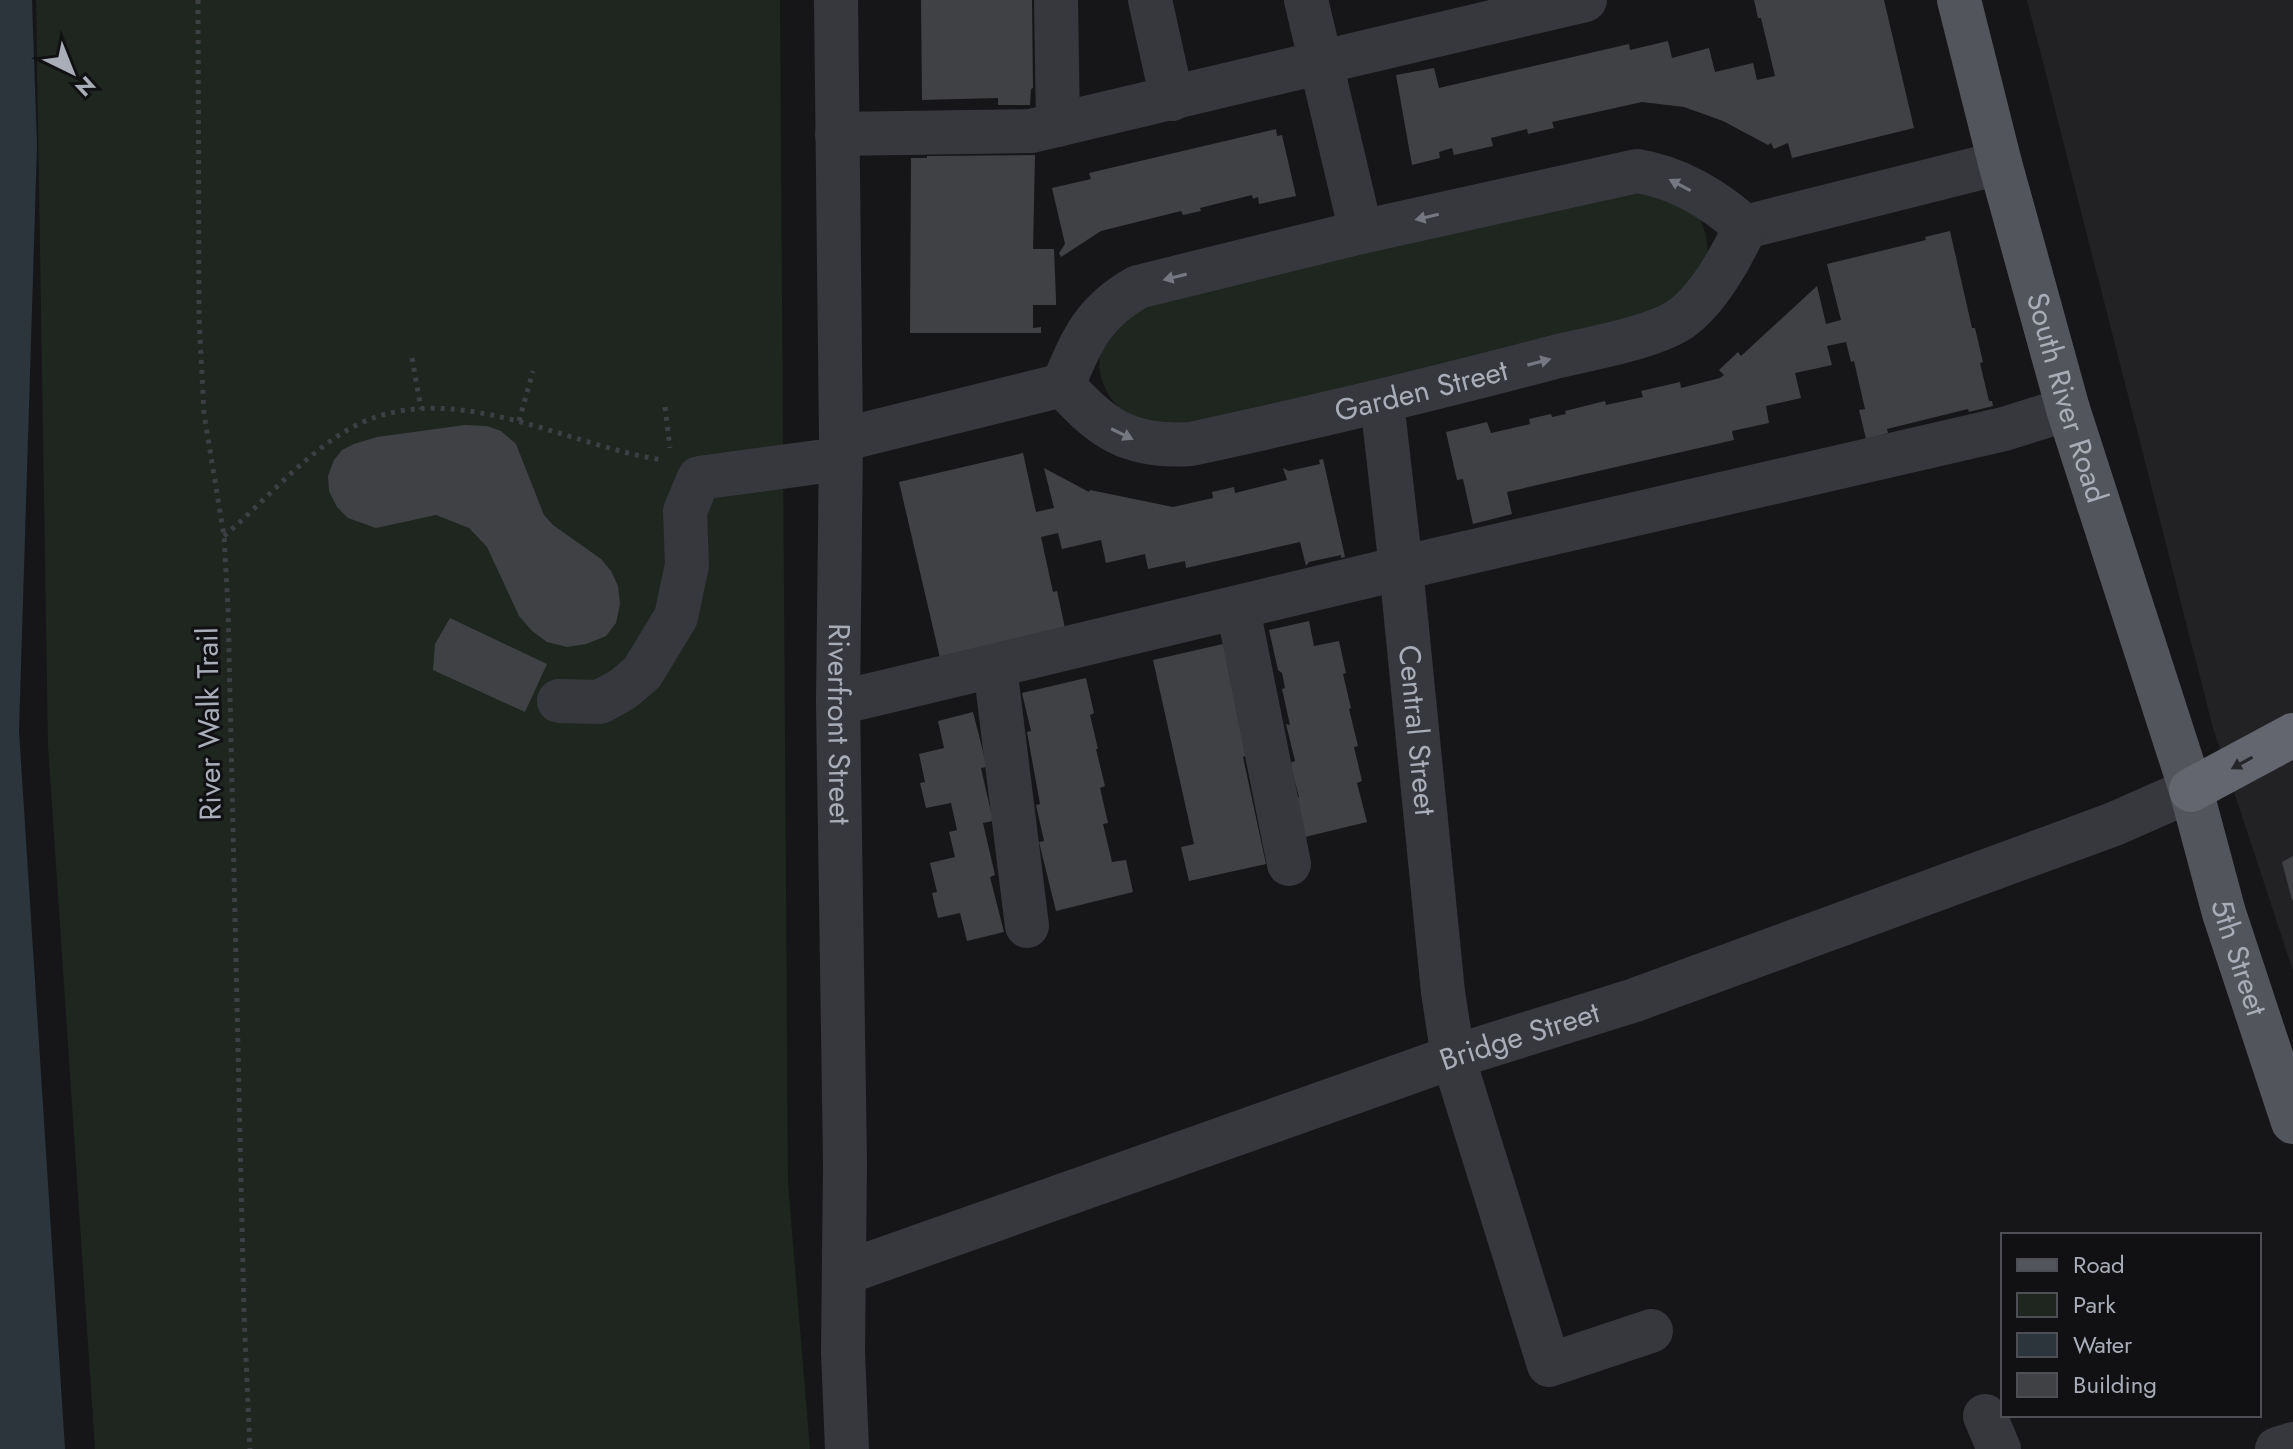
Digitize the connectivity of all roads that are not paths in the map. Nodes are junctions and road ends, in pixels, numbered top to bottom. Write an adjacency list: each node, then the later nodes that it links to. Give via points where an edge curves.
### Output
1 (836, 0): 10 (street, Riverfront Street)
2 (1056, 0): 9 (street)
3 (1150, 0): 8 (street)
4 (1306, 0): 7 (street)
5 (1585, 0): 7 (street)
6 (1959, 0): 11 (main road, South River Road)
7 (1320, 64): 8 (street); 13 (street)
8 (1172, 99): 9 (street)
9 (1058, 125): 10 (street, via 1031,131)
10 (837, 134): 17 (street, Riverfront Street)
11 (2000, 163): 12 (street); 16 (main road, South River Road)
12 (1745, 227): 13 (street, one-way to 13, via 1723,207 1678,183 1637,171); 15 (street, Garden Street, one-way to 12, via 1627,339 1677,321 1692,310 1732,256)
13 (1361, 232): 14 (street, one-way to 14, via 1138,287 1097,318)
14 (1063, 385): 15 (street, Garden Street, one-way to 15, via 1088,414 1107,426 1142,442 1168,445); 17 (street)
15 (1382, 402): 18 (street, Central Street)
16 (2068, 409): 18 (street, via 2004,429); 24 (main road, South River Road)
17 (841, 449): 21 (street, via 699,478 685,511 687,565 676,617 642,673 600,702); 22 (street, Riverfront Street)
18 (1401, 568): 19 (street); 27 (street, Central Street)
19 (1238, 609): 20 (street); 25 (street)
20 (995, 667): 22 (street); 26 (street)
21 (559, 701)
22 (838, 703): 30 (street, Riverfront Street)
23 (2293, 735): 24 (highway, one-way to 24)
24 (2191, 790): 27 (street, Bridge Street, via 2114,824 1635,1000); 28 (main road, 5th Street, via 2224,913)
25 (1289, 864)
26 (1027, 926)
27 (1453, 1057): 30 (street, Bridge Street); 31 (street, Central Street, via 1549,1365)
28 (2284, 1061): 29 (main road, 5th Street)
29 (2293, 1122)
30 (844, 1273): 33 (street, Riverfront Street)
31 (1651, 1331)
32 (2293, 1444): 34 (street)
33 (847, 1449)
34 (2277, 1449)

